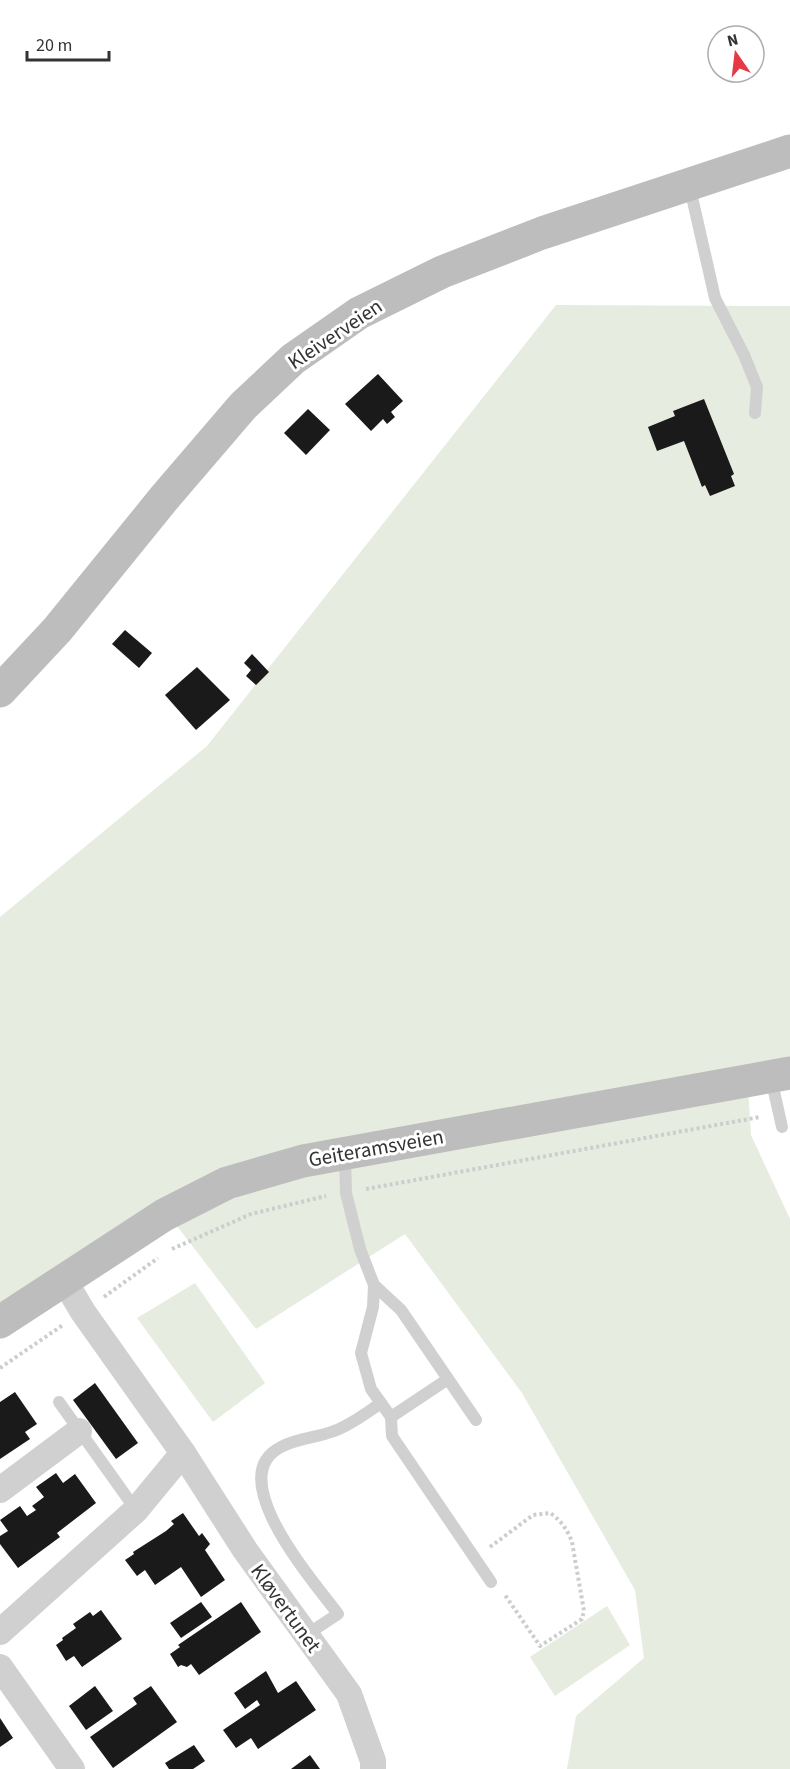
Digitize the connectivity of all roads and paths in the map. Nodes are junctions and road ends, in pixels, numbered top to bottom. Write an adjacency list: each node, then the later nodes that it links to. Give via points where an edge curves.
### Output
1 (790, 151): 2 (street, Kleiverveien)
2 (688, 183): 3 (lane, via 715,298 757,387); 4 (street, Kleiverveien, via 442,272 359,313 293,359 243,406 57,630)
3 (755, 413)
4 (0, 691)
5 (781, 1075): 6 (lane); 8 (street, Geiteramsveien)
6 (779, 1113): 7 (lane); 9 (path)
7 (782, 1127)
8 (345, 1153): 9 (lane); 12 (street, Geiteramsveien, via 227,1183 164,1215)
9 (346, 1193): 10 (path, via 251,1214); 13 (lane)
10 (169, 1250)
11 (160, 1257): 14 (path)
12 (64, 1280): 14 (street, Kløvertunet); 15 (street, Geiteramsveien)
13 (374, 1286): 17 (lane, via 401,1310); 19 (lane, via 373,1307 361,1353 370,1389)
14 (83, 1312): 16 (path); 23 (street, Kløvertunet)
15 (0, 1322)
16 (0, 1368)
17 (448, 1379): 20 (lane); 21 (lane)
18 (59, 1401): 22 (lane)
19 (381, 1403): 20 (lane); 29 (lane, via 346,1426 278,1448 261,1471 265,1504 285,1542 338,1614)
20 (391, 1417): 26 (lane, via 392,1436)
21 (476, 1420)
22 (79, 1431): 24 (street); 25 (lane)
23 (183, 1453): 25 (street); 29 (street, Kløvertunet)
24 (0, 1490)
25 (136, 1510): 28 (street)
26 (475, 1558): 27 (lane); 27 (path, via 533,1515 550,1513 572,1542 584,1611 582,1619 540,1646 499,1587)
27 (491, 1582)
28 (0, 1632)
29 (306, 1635): 32 (street, Kløvertunet, via 349,1694)
30 (0, 1667): 31 (street)
31 (72, 1769)
32 (374, 1769)

